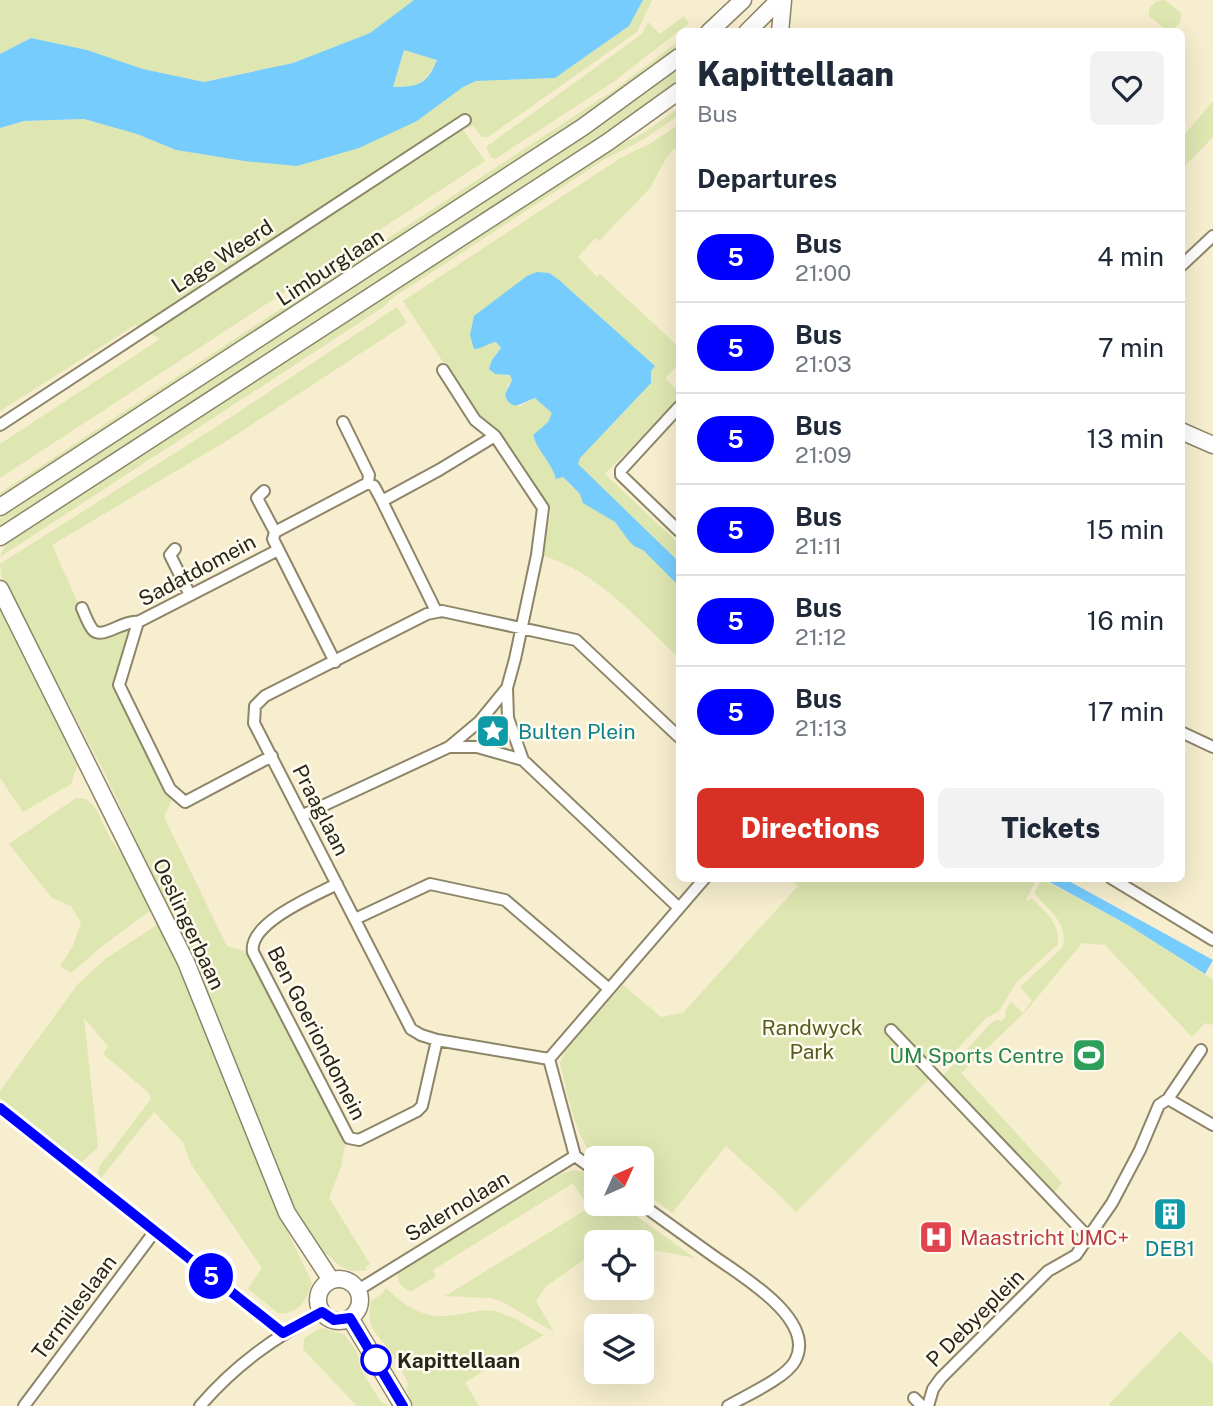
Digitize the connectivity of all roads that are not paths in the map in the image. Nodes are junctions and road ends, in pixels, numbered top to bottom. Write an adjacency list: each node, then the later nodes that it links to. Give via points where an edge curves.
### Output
1 (743, 0): 3 (main road)
2 (781, 0): 6 (main road); 7 (main road)
3 (729, 13): 4 (main road); 5 (main road)
4 (713, 28)
5 (749, 28)
6 (754, 28)
7 (780, 28)
8 (676, 59): 23 (main road, Limburglaan, via 571,134)
9 (676, 93): 26 (main road, via 608,142)
10 (466, 120): 16 (street, Lage Weerd)
11 (1213, 236): 12 (street)
12 (1185, 263)
13 (443, 370): 18 (street, via 475,419)
14 (676, 410): 24 (street, via 621,470)
15 (343, 422): 20 (street, via 369,475)
16 (0, 425)
17 (1185, 433): 19 (main road)
18 (495, 436): 22 (street); 34 (street, via 543,508)
19 (1213, 444)
20 (368, 483): 22 (street); 25 (street)
21 (264, 491): 25 (street, via 257,498)
22 (382, 502): 32 (street)
23 (0, 508)
24 (676, 528)
25 (275, 532): 28 (street)
26 (0, 537)
27 (175, 549): 30 (street, via 170,555)
28 (278, 550): 30 (street, Sadatdomein); 35 (street)
29 (0, 589): 63 (main road, Oeslingerbaan, via 199,992 287,1213)
30 (190, 596): 33 (street, Sadatdomein)
31 (82, 608): 33 (street, via 98,633)
32 (436, 611): 34 (street); 35 (street, Praaglaan)
33 (138, 622): 41 (street, Sadatdomein, via 119,685 170,789 185,802)
34 (522, 628): 36 (street); 37 (street, via 576,640)
35 (335, 662): 41 (street, Praaglaan, via 265,696 255,706 254,723)
36 (507, 688): 39 (street, via 480,721); 42 (street, via 508,718)
37 (676, 734)
38 (1185, 734): 40 (street)
39 (449, 747): 42 (street, via 477,747); 43 (street)
40 (1213, 747)
41 (272, 756): 43 (street, Praaglaan)
42 (523, 760): 47 (street)
43 (303, 816): 46 (street, Praaglaan)
44 (702, 882): 47 (street)
45 (1118, 882): 49 (street)
46 (337, 884): 48 (street, Praaglaan); 52 (street, Ben Goeriondomein, via 263,927 252,945 349,1138 359,1140 417,1111)
47 (679, 908): 50 (street)
48 (355, 919): 50 (street, via 430,884 505,900); 52 (street, Praaglaan, via 408,1024)
49 (1213, 940)
50 (608, 988): 54 (street)
51 (891, 1030): 62 (street)
52 (437, 1040): 54 (street, Praaglaan)
53 (1201, 1050): 55 (street)
54 (548, 1059): 58 (street)
55 (1168, 1099): 57 (street); 62 (street, via 1159,1105 1112,1203)
56 (0, 1108): 61 (street)
57 (1213, 1125)
58 (575, 1156): 59 (street); 64 (street, Salernolaan)
59 (584, 1163)
60 (654, 1213): 71 (street, via 766,1294 792,1322 799,1343 792,1365)
61 (155, 1231): 67 (street); 68 (street, Termileslaan)
62 (1088, 1238): 72 (street, P Debyeplein, via 1076,1255 1048,1271 941,1378)
63 (331, 1280): 64 (main road, via 348,1280); 65 (main road, via 318,1295)
64 (358, 1290): 66 (main road, via 360,1305)
65 (322, 1312): 66 (main road, via 334,1320); 67 (street)
66 (350, 1318): 70 (main road)
67 (283, 1333): 69 (street, via 240,1364)
68 (24, 1406)
69 (200, 1406)
70 (403, 1406)
71 (728, 1406)
72 (928, 1406)

